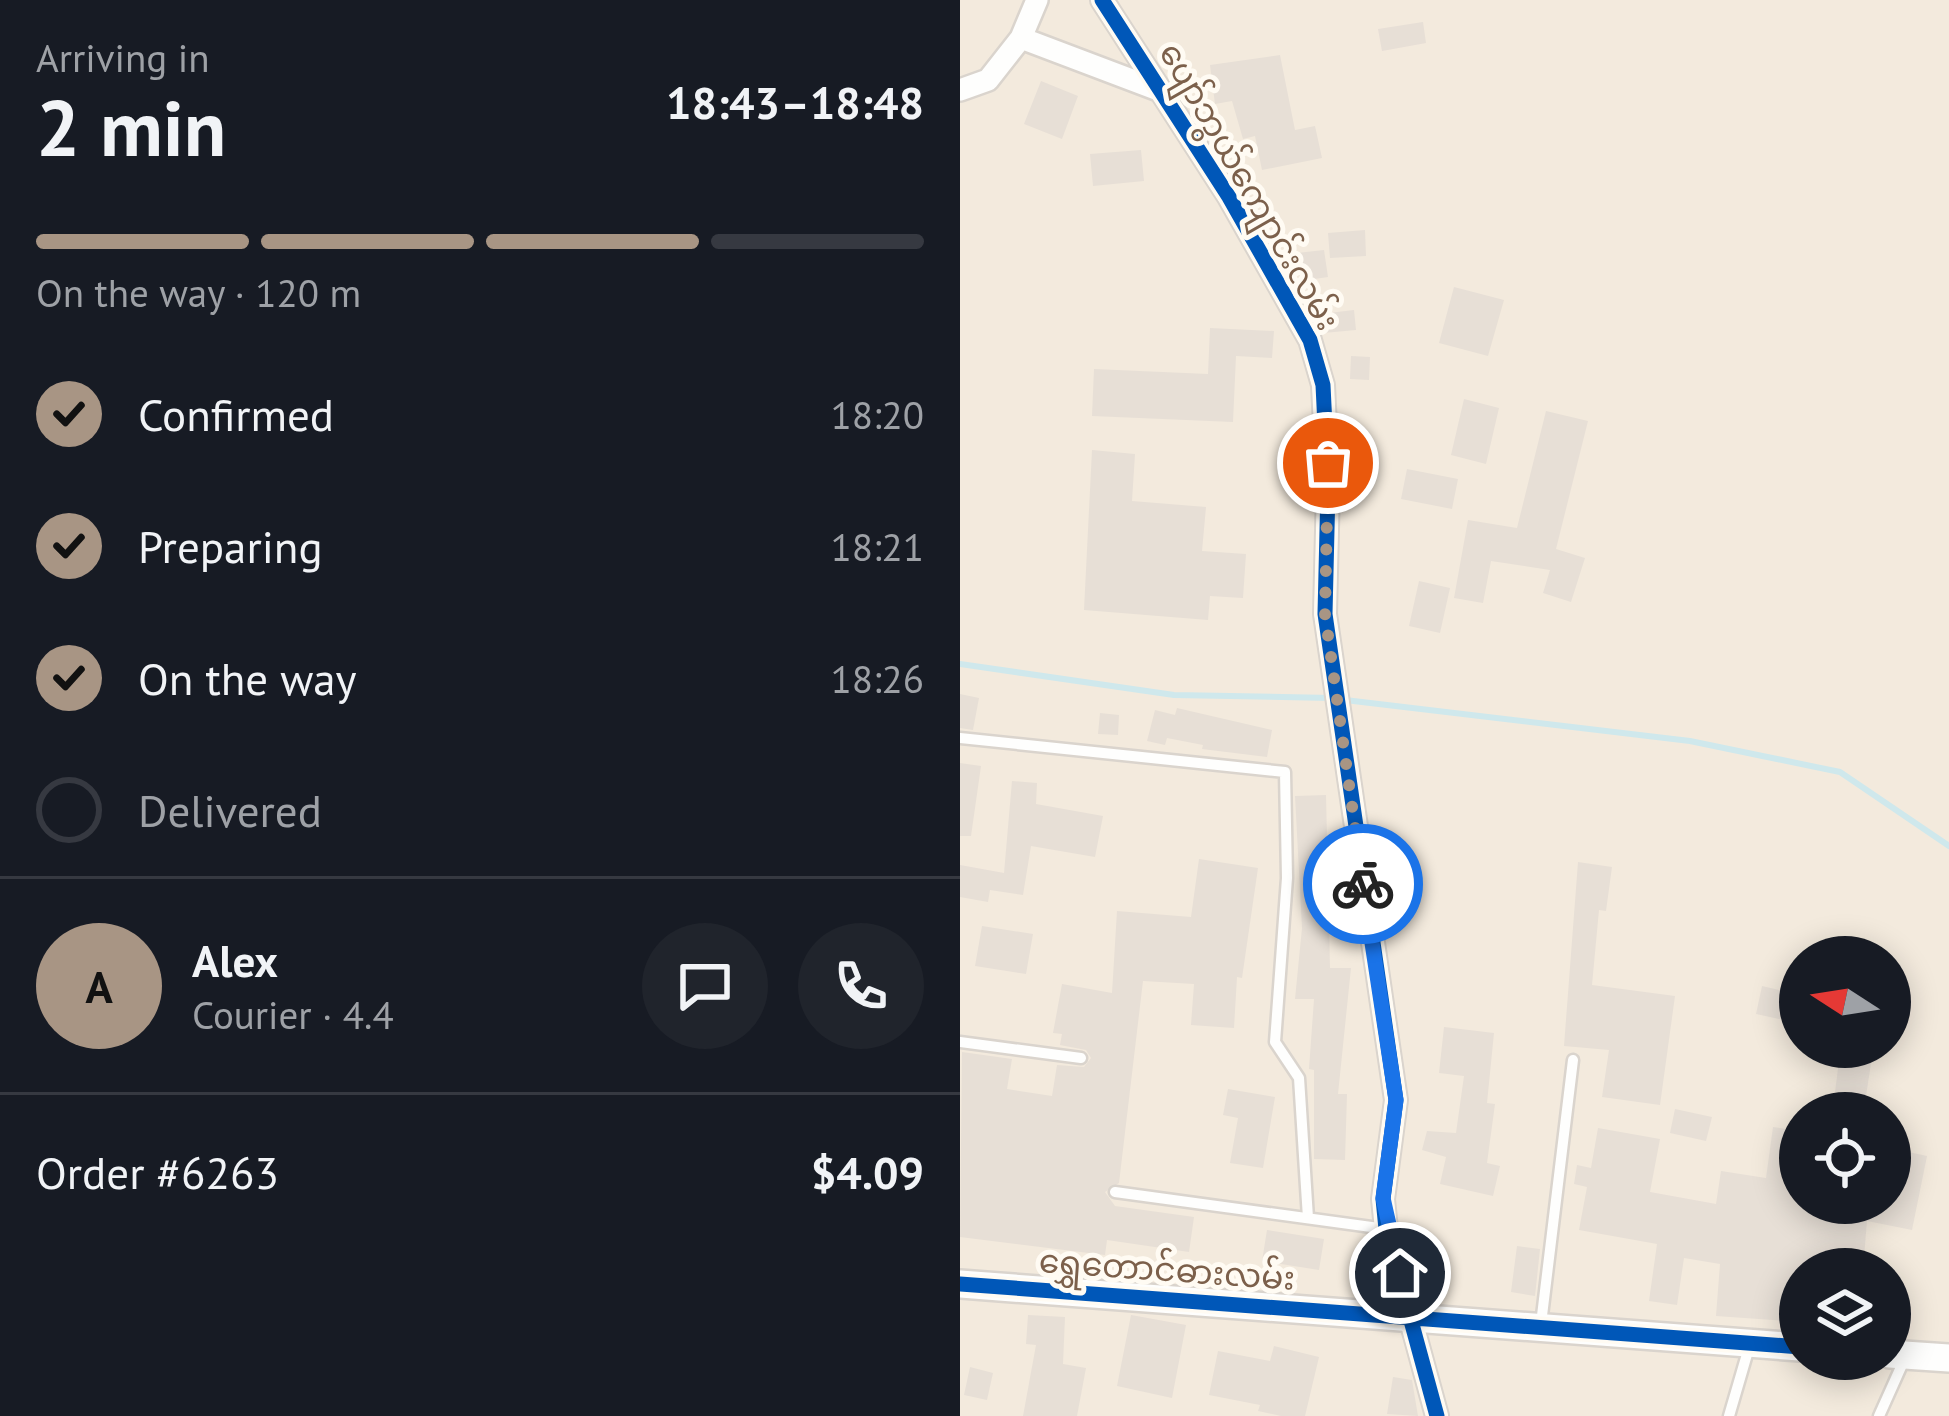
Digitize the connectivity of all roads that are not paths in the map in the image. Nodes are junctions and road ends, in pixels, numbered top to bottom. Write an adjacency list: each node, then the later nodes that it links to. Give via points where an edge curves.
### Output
1 (1037, 0): 3 (street)
2 (1102, 0): 5 (street, ပျော်ဘွယ်ကျောင်းလမ်း)
3 (1021, 38): 4 (street, via 988,80); 5 (street)
4 (960, 90)
5 (1163, 92): 12 (street, ပျော်ဘွယ်ကျောင်းလမ်း, via 1310,340 1323,385 1325,614 1396,1100)
6 (960, 738): 11 (lane, via 1285,772 1275,1042 1300,1078)
7 (960, 1042): 8 (lane)
8 (1081, 1058)
9 (1573, 1060): 15 (lane)
10 (1115, 1192): 11 (lane)
11 (1308, 1219): 12 (lane)
12 (1386, 1228): 14 (street, ပျော်ဘွယ်ကျောင်းလမ်း)
13 (960, 1284): 14 (street, ရွှေတောင်ဓားလမ်း)
14 (1414, 1318): 15 (street, ရွှေတောင်ဓားလမ်း); 21 (street, ပျော်ဘွယ်ကျောင်းလမ်း)
15 (1541, 1328): 16 (street, ရွှေတောင်ဓားလမ်း)
16 (1751, 1343): 17 (street, ရွှေတောင်ဓားလမ်း); 22 (lane)
17 (1779, 1345)
18 (1911, 1356): 19 (street)
19 (1949, 1358)
20 (1890, 1380): 23 (lane)
21 (1437, 1416)
22 (1729, 1416)
23 (1879, 1416)

